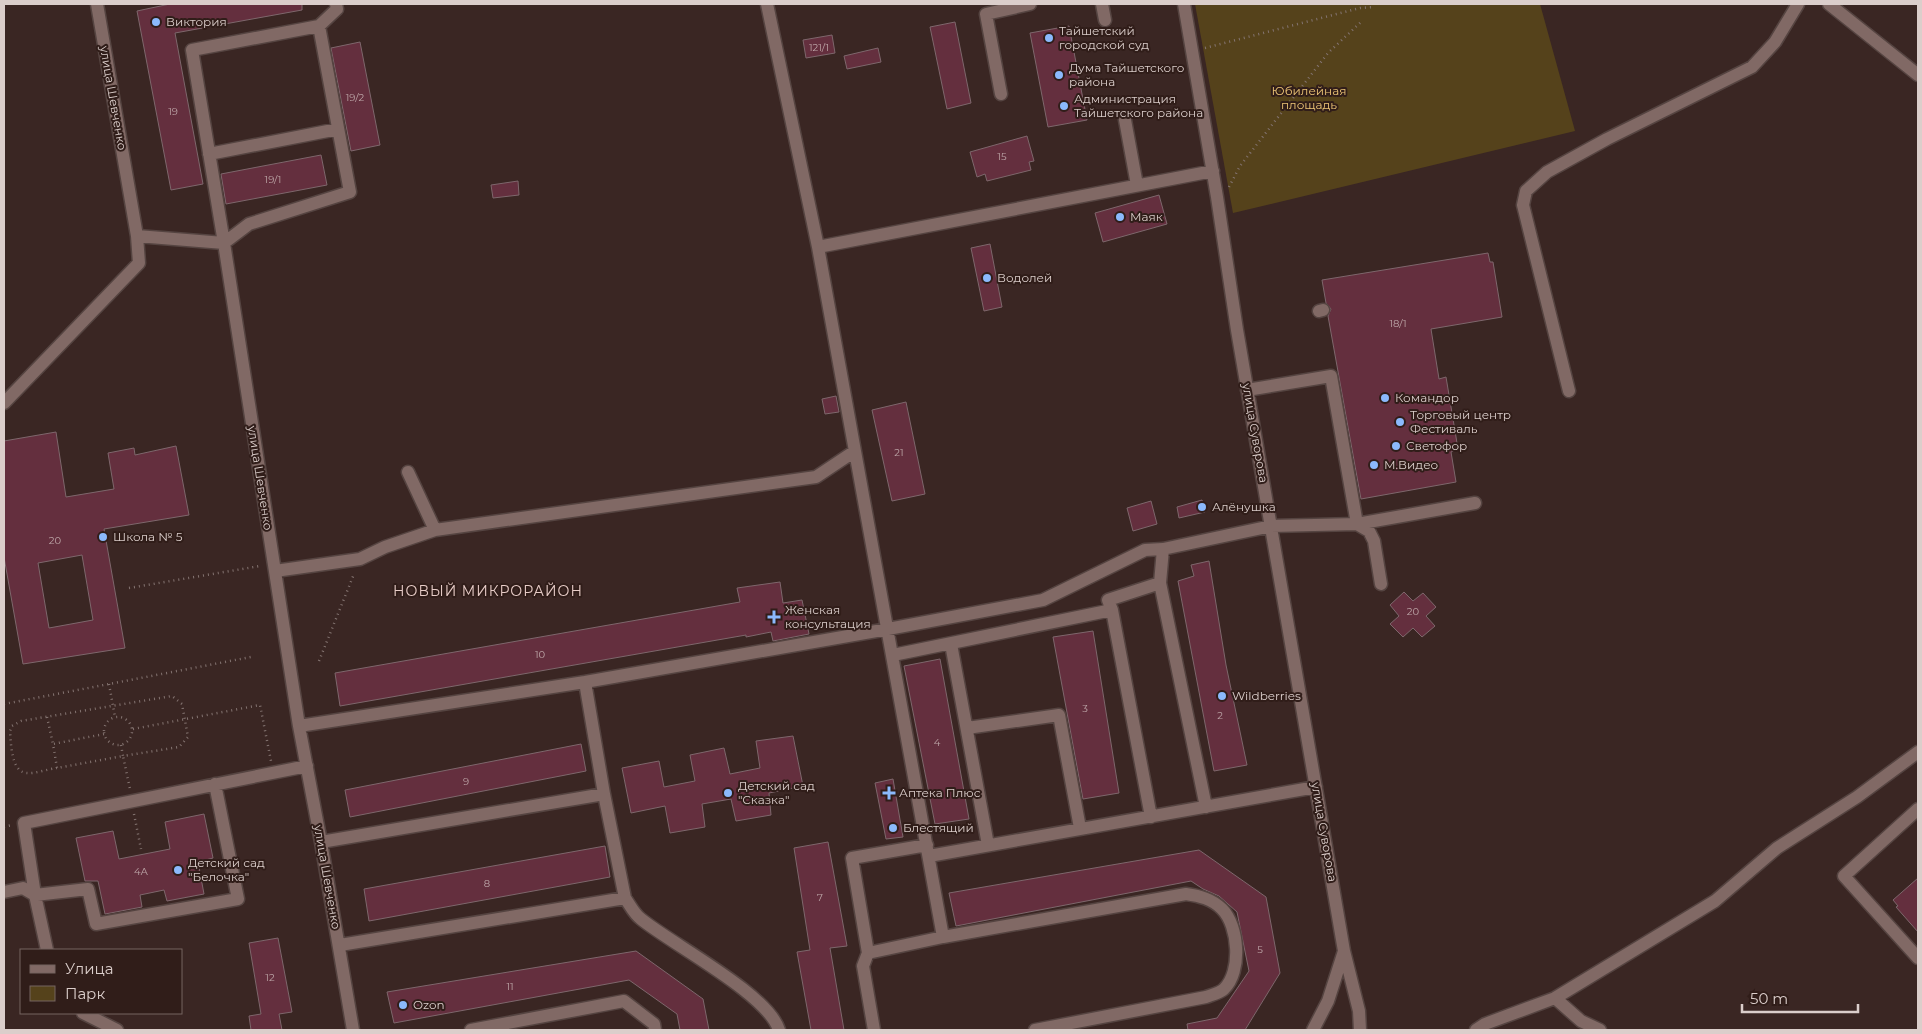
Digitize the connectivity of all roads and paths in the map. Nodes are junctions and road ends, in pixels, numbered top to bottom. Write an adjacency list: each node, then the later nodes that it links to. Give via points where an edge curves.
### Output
1 (97, 4): 22 (street, улица Шевченко)
2 (336, 4): 12 (street, via 337,9)
3 (767, 4): 24 (street)
4 (1030, 4): 15 (street, via 986,14)
5 (1102, 4): 10 (street)
6 (1184, 4): 13 (street, улица Суворова)
7 (1798, 4): 26 (street, via 1775,42 1752,67 1555,167 1526,191 1523,206)
8 (1829, 4): 14 (street)
9 (1374, 7): 13 (path)
10 (1105, 20)
11 (1362, 21): 21 (path, via 1328,53 1240,166 1226,193)
12 (319, 26): 17 (street); 18 (street, улица Шевченко, via 192,50)
13 (1191, 51): 19 (street, улица Суворова)
14 (1918, 75)
15 (1001, 94)
16 (1125, 120): 20 (street)
17 (338, 128): 18 (street); 23 (street, via 350,192 249,224)
18 (209, 154): 23 (street, улица Шевченко)
19 (1213, 172): 20 (street); 21 (street, улица Суворова)
20 (1137, 185): 24 (street)
21 (1217, 197): 25 (street, улица Суворова)
22 (137, 236): 23 (street); 27 (street, улица Шевченко, via 138,263)
23 (224, 243): 36 (street, улица Шевченко)
24 (818, 247): 28 (street)
25 (1247, 390): 31 (street, via 1331,376); 32 (street, улица Суворова)
26 (1569, 391)
27 (4, 403)
28 (855, 451): 33 (street, via 816,477); 41 (street)
29 (408, 472): 33 (street)
30 (1475, 504): 31 (street)
31 (1357, 524): 32 (street); 38 (street, via 1369,531 1374,541)
32 (1271, 526): 34 (street); 65 (street, улица Суворова)
33 (435, 530): 35 (street, via 385,546)
34 (1163, 549): 37 (street); 41 (street, via 1145,550 1043,600)
35 (360, 559): 36 (street); 45 (path)
36 (274, 567): 39 (path); 53 (street, улица Шевченко)
37 (1160, 583): 40 (street, via 1108,600); 68 (street)
38 (1381, 584)
39 (128, 588)
40 (1112, 610): 42 (street); 70 (street)
41 (888, 629): 43 (street); 46 (street)
42 (950, 644): 43 (street); 54 (street)
43 (893, 656): 75 (street)
44 (251, 657): 47 (path)
45 (319, 661)
46 (585, 682): 53 (street); 66 (street)
47 (109, 684): 48 (path); 49 (path)
48 (4, 704)
49 (113, 706): 50 (path); 51 (path); 52 (path, via 172,696 182,704)
50 (47, 717): 57 (path); 62 (path, via 21,721 12,726 15,765 25,773)
51 (115, 718): 55 (path, via 125,719); 56 (path, via 108,722)
52 (185, 719): 55 (path); 60 (path, via 188,737 179,747); 63 (path, via 260,705)
53 (299, 726): 61 (street, улица Шевченко)
54 (967, 728): 71 (street, via 1059,715); 73 (street)
55 (133, 729): 58 (path, via 130,741)
56 (104, 734): 57 (path); 58 (path, via 112,744)
57 (53, 744): 62 (path)
58 (121, 745): 60 (path)
59 (1918, 752): 85 (street, via 1777,848 1715,901)
60 (123, 756): 62 (path); 67 (path)
61 (306, 766): 63 (street); 72 (street, улица Шевченко)
62 (57, 768)
63 (273, 773): 64 (street)
64 (215, 784): 67 (street); 77 (street, via 238,899 96,924 88,889)
65 (1316, 787): 68 (street); 82 (street, улица Суворова)
66 (604, 794): 72 (street); 78 (street)
67 (132, 801): 74 (path); 77 (street, via 24,823)
68 (1206, 807): 70 (street)
69 (1918, 809): 84 (street, via 1844,876)
70 (1151, 816): 71 (street)
71 (1080, 828): 73 (street)
72 (321, 842): 80 (street, улица Шевченко)
73 (988, 845): 75 (street)
74 (141, 849)
75 (928, 850): 79 (street); 83 (street, via 852,858)
76 (4, 892): 77 (street, via 22,888)
77 (36, 895): 81 (street)
78 (624, 898): 80 (street); 91 (street, via 640,918 745,991 768,1011)
79 (943, 937): 83 (street); 93 (street, via 1186,894 1204,897 1223,910 1230,923 1237,954 1234,972 1224,990 1206,998)
80 (340, 945): 88 (street, улица Шевченко)
81 (47, 949)
82 (1344, 950): 94 (street, via 1328,1001); 95 (street, улица Суворова, via 1359,1011)
83 (868, 953): 92 (street, via 863,966)
84 (1918, 958)
85 (1555, 998): 96 (street); 97 (street, via 1581,1021)
86 (85, 1014): 87 (street)
87 (116, 1030)
88 (353, 1030)
89 (471, 1030): 90 (street, via 624,1001 654,1024)
90 (655, 1030)
91 (779, 1030)
92 (874, 1030)
93 (1035, 1030)
94 (1313, 1030)
95 (1360, 1030)
96 (1476, 1030)
97 (1600, 1030)

